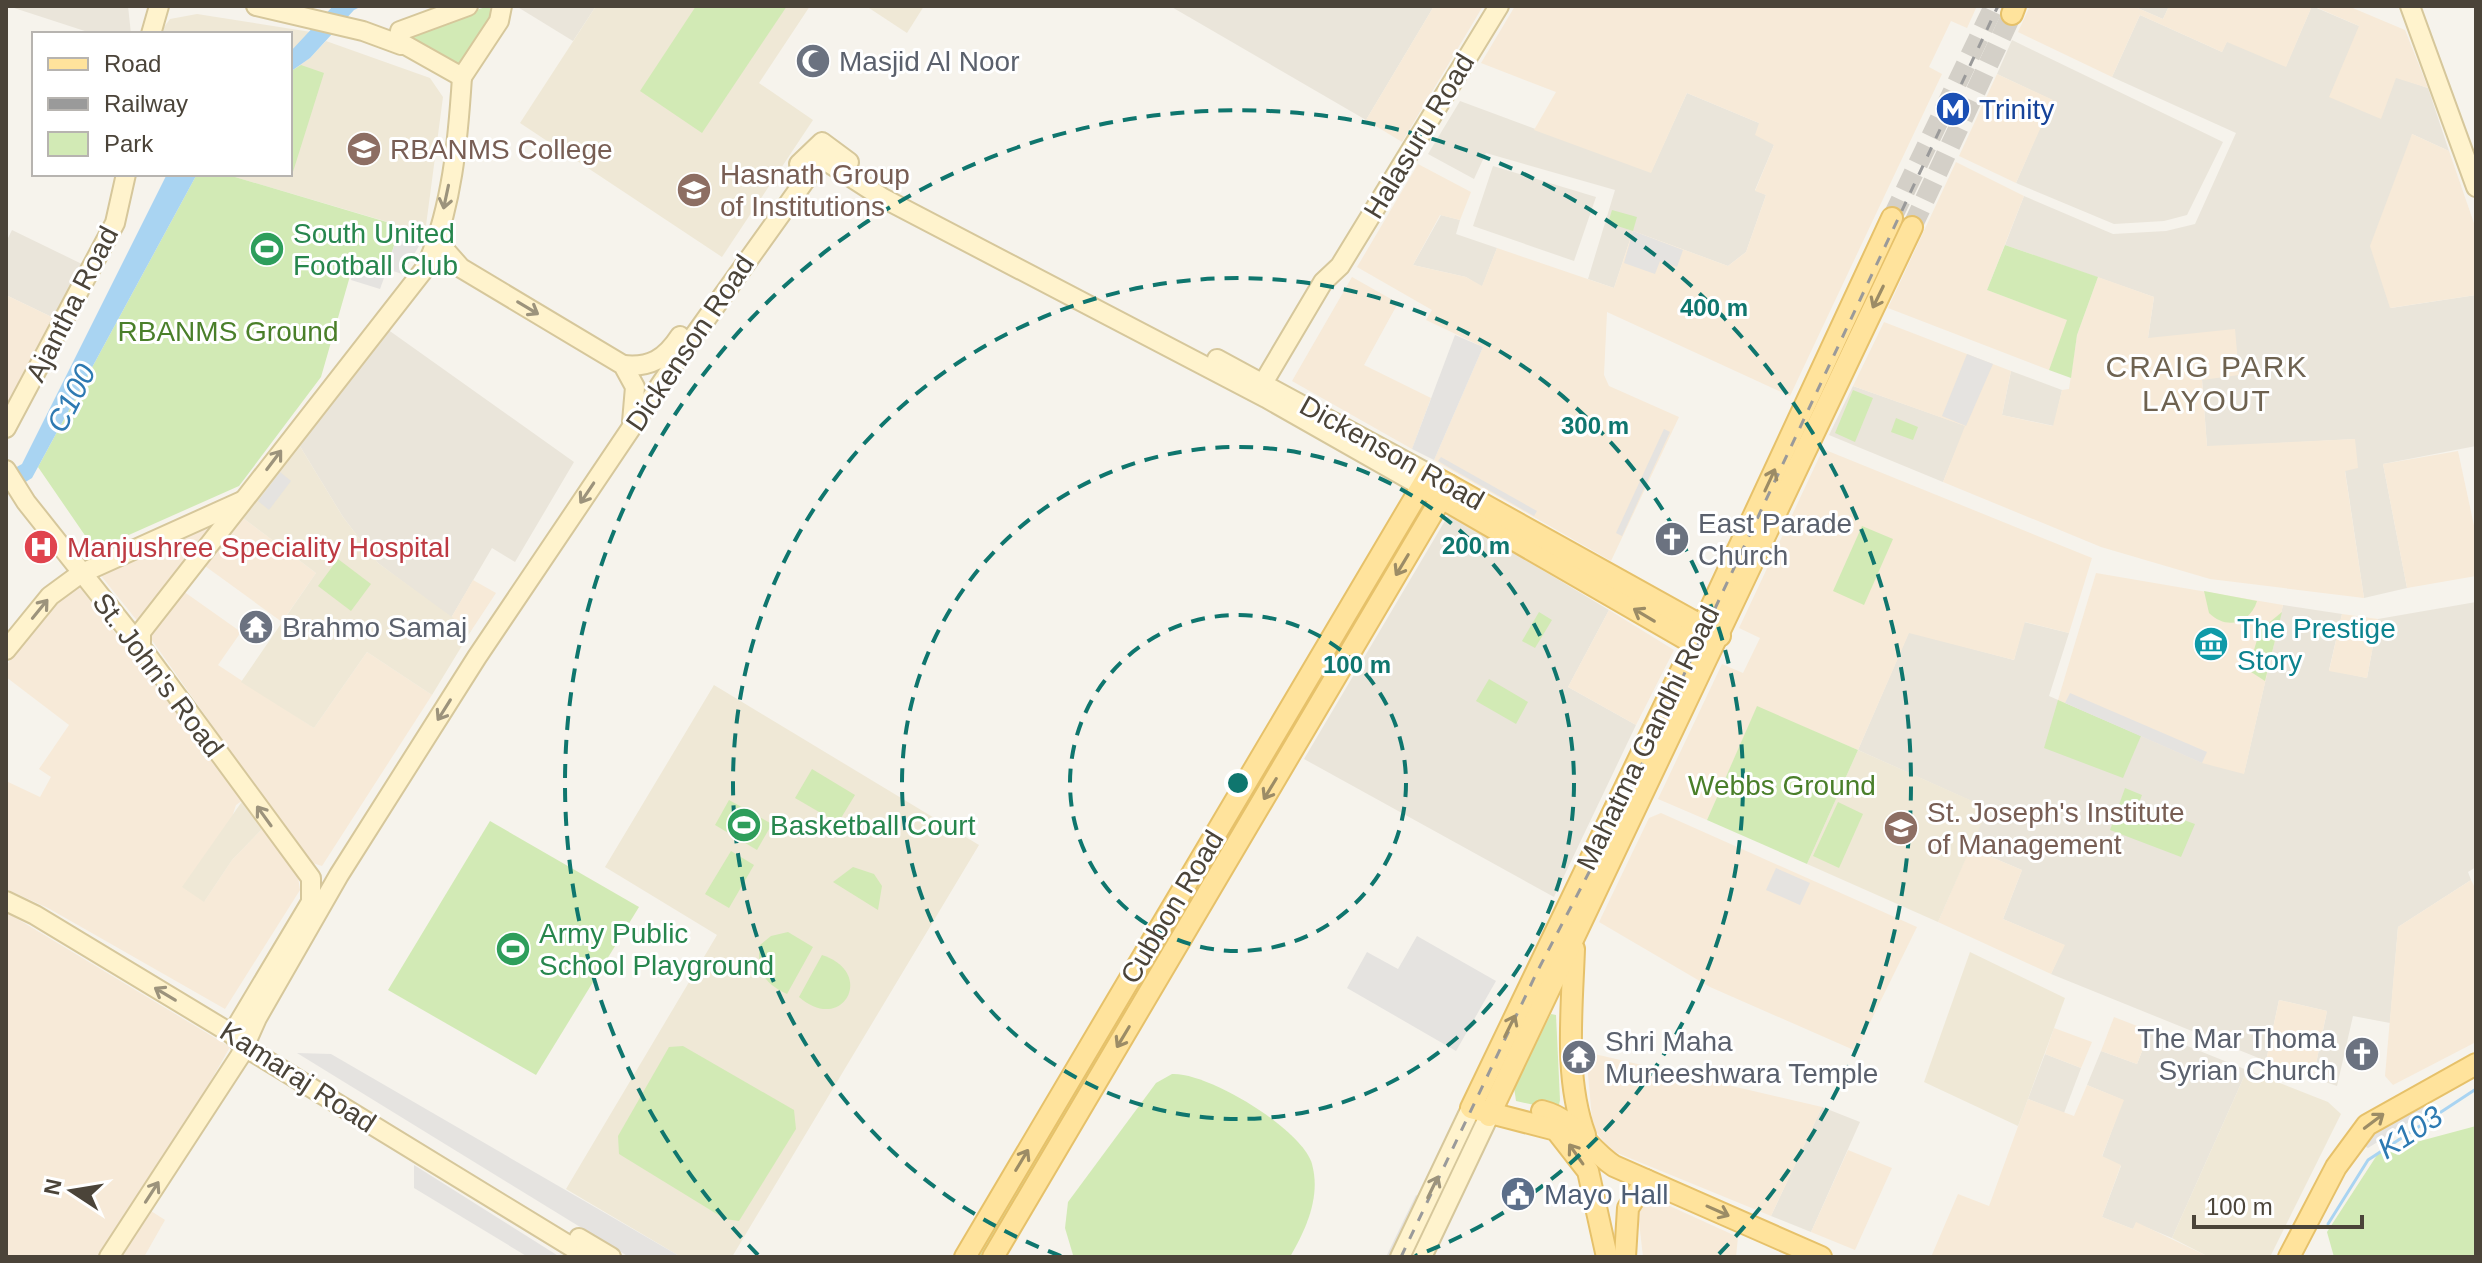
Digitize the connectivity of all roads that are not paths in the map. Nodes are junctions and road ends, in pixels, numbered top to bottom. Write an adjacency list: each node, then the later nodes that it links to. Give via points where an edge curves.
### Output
1 (147, 6): 9 (main road)
2 (159, 6): 9 (main road)
3 (256, 6): 10 (main road)
4 (468, 6): 10 (main road)
5 (1499, 6): 22 (main road, Halasuru Road, via 1340,266 1335,286)
6 (2410, 6): 14 (main road)
7 (2421, 6): 12 (main road)
8 (503, 11): 11 (main road)
9 (151, 32)
10 (400, 38): 11 (main road)
11 (462, 77): 17 (main road, one-way to 17)
12 (2476, 158)
13 (126, 176): 23 (main road, Ajantha Road, via 115,223)
14 (2476, 187)
15 (1892, 218): 30 (main road, Mahatma Gandhi Road, one-way to 15)
16 (1912, 227): 30 (main road, Mahatma Gandhi Road, one-way to 30)
17 (440, 229): 18 (main road, via 446,251); 19 (main road)
18 (461, 268): 19 (main road, via 438,267); 21 (main road, one-way to 21)
19 (419, 278): 28 (main road, one-way to 19)
20 (723, 283): 21 (main road, Dickenson Road, via 659,360 645,366); 22 (main road, Dickenson Road, via 807,155 822,142 886,193); 24 (main road, Dickenson Road)
21 (623, 365): 24 (main road, via 635,387)
22 (1265, 390): 26 (main road, Dickenson Road)
23 (6, 428)
24 (631, 428): 33 (main road, Dickenson Road, one-way to 33)
25 (6, 470): 29 (main road, St. John's Road)
26 (1425, 480): 27 (main road, Dickenson Road); 36 (main road, Cubbon Road)
27 (1445, 491): 30 (main road, Dickenson Road); 37 (main road, Cubbon Road, one-way to 37)
28 (245, 499): 29 (main road); 31 (main road, via 141,632)
29 (80, 574): 31 (main road, St. John's Road); 32 (main road, one-way to 29, via 50,596)
30 (1707, 640): 38 (main road, Mahatma Gandhi Road); 43 (main road, Mahatma Gandhi Road, one-way to 30)
31 (141, 647): 34 (main road, St. John's Road, one-way to 31)
32 (6, 650)
33 (339, 875): 34 (main road, via 326,882); 41 (main road, Dickenson Road)
34 (311, 878): 41 (main road, via 311,902)
35 (6, 901): 41 (main road, Kamaraj Road, one-way to 35)
36 (1174, 903): 37 (main road); 39 (main road, Cubbon Road)
37 (1196, 915): 40 (main road, Cubbon Road)
38 (1574, 941): 43 (main road, Mahatma Gandhi Road); 44 (main road, via 1571,1015 1577,1114)
39 (1123, 989): 40 (main road); 49 (main road, Cubbon Road, one-way to 39)
40 (1144, 1002): 50 (main road, Cubbon Road, one-way to 50)
41 (241, 1039): 46 (main road, one-way to 41); 47 (main road, Kamaraj Road); 48 (main road, Kamaraj Road)
42 (2476, 1064): 56 (main road, one-way to 42, via 2336,1167 2367,1125)
43 (1483, 1106): 44 (main road, via 1562,1117); 51 (main road, Mahatma Gandhi Road, one-way to 43); 52 (main road, Mahatma Gandhi Road); 53 (main road, one-way to 43, via 1588,1171 1574,1150 1556,1130)
44 (1586, 1138): 45 (main road, via 1601,1157)
45 (1646, 1180): 54 (main road, via 1626,1215); 55 (main road, one-way to 55)
46 (109, 1257)
47 (588, 1257)
48 (611, 1257)
49 (965, 1257)
50 (993, 1257)
51 (1400, 1257)
52 (1422, 1257)
53 (1607, 1257)
54 (1625, 1257)
55 (1821, 1257)
56 (2289, 1257)

